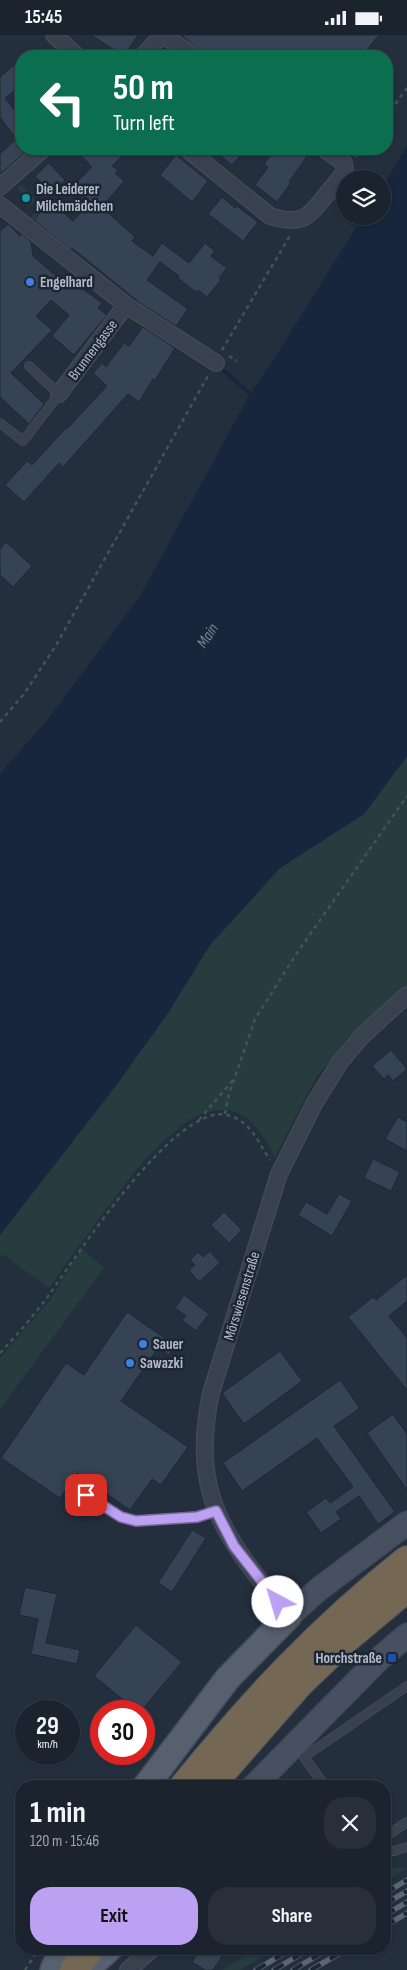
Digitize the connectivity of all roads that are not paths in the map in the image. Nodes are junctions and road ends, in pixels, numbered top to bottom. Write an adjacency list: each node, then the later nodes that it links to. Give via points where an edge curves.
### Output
1 (54, 35): 3 (street)
2 (163, 35): 4 (street); 5 (street)
3 (70, 50)
4 (149, 50)
5 (185, 50)
6 (36, 155): 9 (street)
7 (194, 155): 8 (street, via 270,216 285,221 311,213 346,169 344,163)
8 (333, 155)
9 (0, 187)
10 (0, 205): 11 (street, Brunnengasse)
11 (126, 305): 12 (street, Brunnengasse); 14 (street, Brunnengasse)
12 (216, 363)
13 (29, 366): 14 (lane)
14 (59, 394): 15 (lane, via 22,441)
15 (0, 423)
16 (407, 995): 18 (street, Mörswiesenstraße, via 362,1036 340,1062 314,1104 279,1174 206,1416 206,1473)
17 (86, 1495): 18 (lane, via 121,1517 136,1521 197,1517)
18 (216, 1511): 22 (street, Mörswiesenstraße, via 234,1546)
19 (407, 1523): 22 (street, via 319,1589)
20 (407, 1560): 26 (highway, via 332,1623 280,1675)
21 (407, 1588): 27 (highway, via 298,1684)
22 (289, 1616): 25 (main road, via 228,1678)
23 (407, 1635): 28 (street, via 373,1665)
24 (407, 1686): 29 (lane, via 304,1757)
25 (151, 1780)
26 (189, 1780)
27 (215, 1780)
28 (260, 1780)
29 (321, 1780)
30 (407, 1822): 31 (lane)
31 (391, 1833)
32 (407, 1847): 33 (lane)
33 (391, 1851)
34 (60, 1955): 39 (main road)
35 (65, 1955): 39 (highway)
36 (85, 1955): 40 (highway)
37 (102, 1955): 41 (main road)
38 (145, 1955): 42 (street)
39 (54, 1970)
40 (74, 1970)
41 (86, 1970)
42 (128, 1970)

